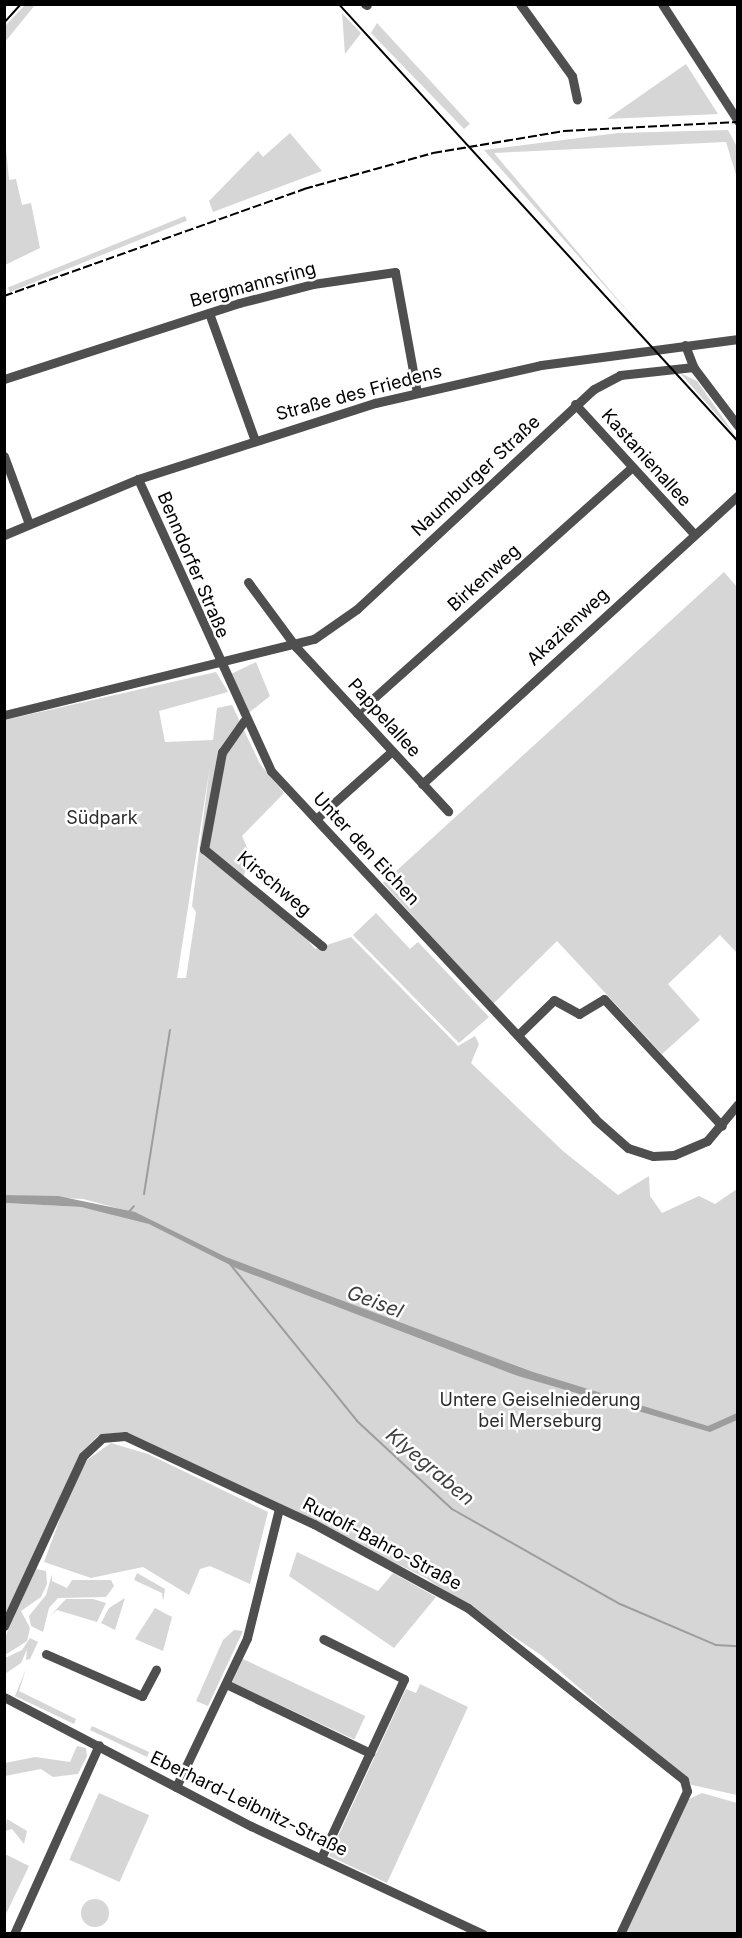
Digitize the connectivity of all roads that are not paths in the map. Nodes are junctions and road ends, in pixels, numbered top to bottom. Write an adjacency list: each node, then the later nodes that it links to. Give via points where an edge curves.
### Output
1 (520, 4): 3 (street, via 572,76)
2 (662, 4): 4 (street)
3 (577, 99)
4 (738, 121)
5 (208, 313): 9 (street, Bergmannsring); 10 (street, Bergmannsring, via 313,284 395,272); 13 (street)
6 (738, 339): 7 (street, Straße des Friedens)
7 (685, 345): 8 (street); 10 (street, Straße des Friedens, via 541,365)
8 (694, 367): 11 (street, Naumburger Straße, via 620,375); 12 (street)
9 (4, 379)
10 (417, 393): 13 (street, Straße des Friedens)
11 (575, 404): 15 (street, Kastanienallee); 22 (street, Naumburger Straße, via 357,609)
12 (738, 426)
13 (254, 438): 16 (street, Straße des Friedens)
14 (4, 456): 18 (street)
15 (632, 467): 19 (street, Kastanienallee); 24 (street, Birkenweg)
16 (138, 479): 18 (street, Straße des Friedens); 23 (street, Benndorfer Straße)
17 (738, 495): 19 (street, Akazienweg)
18 (29, 524): 20 (street, Straße des Friedens)
19 (694, 534): 28 (street, Akazienweg)
20 (4, 535)
21 (248, 582): 22 (street)
22 (296, 646): 23 (street, Naumburger Straße); 24 (street, Pappelallee)
23 (218, 664): 25 (street, Naumburger Straße); 26 (street, Unter den Eichen)
24 (357, 713): 27 (street, Pappelallee)
25 (4, 715)
26 (244, 721): 30 (street, Unter den Eichen, via 272,771); 31 (street, Kirschweg, via 222,752 204,849)
27 (392, 751): 28 (street, Pappelallee); 30 (street)
28 (422, 784): 29 (street, Pappelallee)
29 (447, 812)
30 (316, 819): 32 (street, Unter den Eichen)
31 (322, 946)
32 (518, 1035): 34 (street, Unter den Eichen, via 628,1148 652,1156 674,1155 707,1141); 34 (street, via 554,1000 579,1014 604,999)
33 (738, 1104): 34 (street, Unter den Eichen)
34 (722, 1126)
35 (279, 1509): 36 (street, Rudolf-Bahro-Straße, via 125,1437 102,1438 83,1456); 40 (street, via 254,1593 255,1611); 48 (street, Rudolf-Bahro-Straße, via 428,1582 468,1608 684,1779 687,1791)
36 (4, 1626)
37 (323, 1640): 43 (street, via 404,1679)
38 (46, 1654): 39 (street, via 142,1696)
39 (156, 1670)
40 (226, 1684): 43 (street); 44 (street)
41 (4, 1697): 42 (street, Eberhard-Leibnitz-Straße)
42 (99, 1744): 44 (street, Eberhard-Leibnitz-Straße); 46 (street)
43 (370, 1753): 45 (street)
44 (176, 1787): 45 (street, Eberhard-Leibnitz-Straße)
45 (321, 1858): 47 (street, Eberhard-Leibnitz-Straße)
46 (14, 1934)
47 (483, 1934)
48 (620, 1934)

